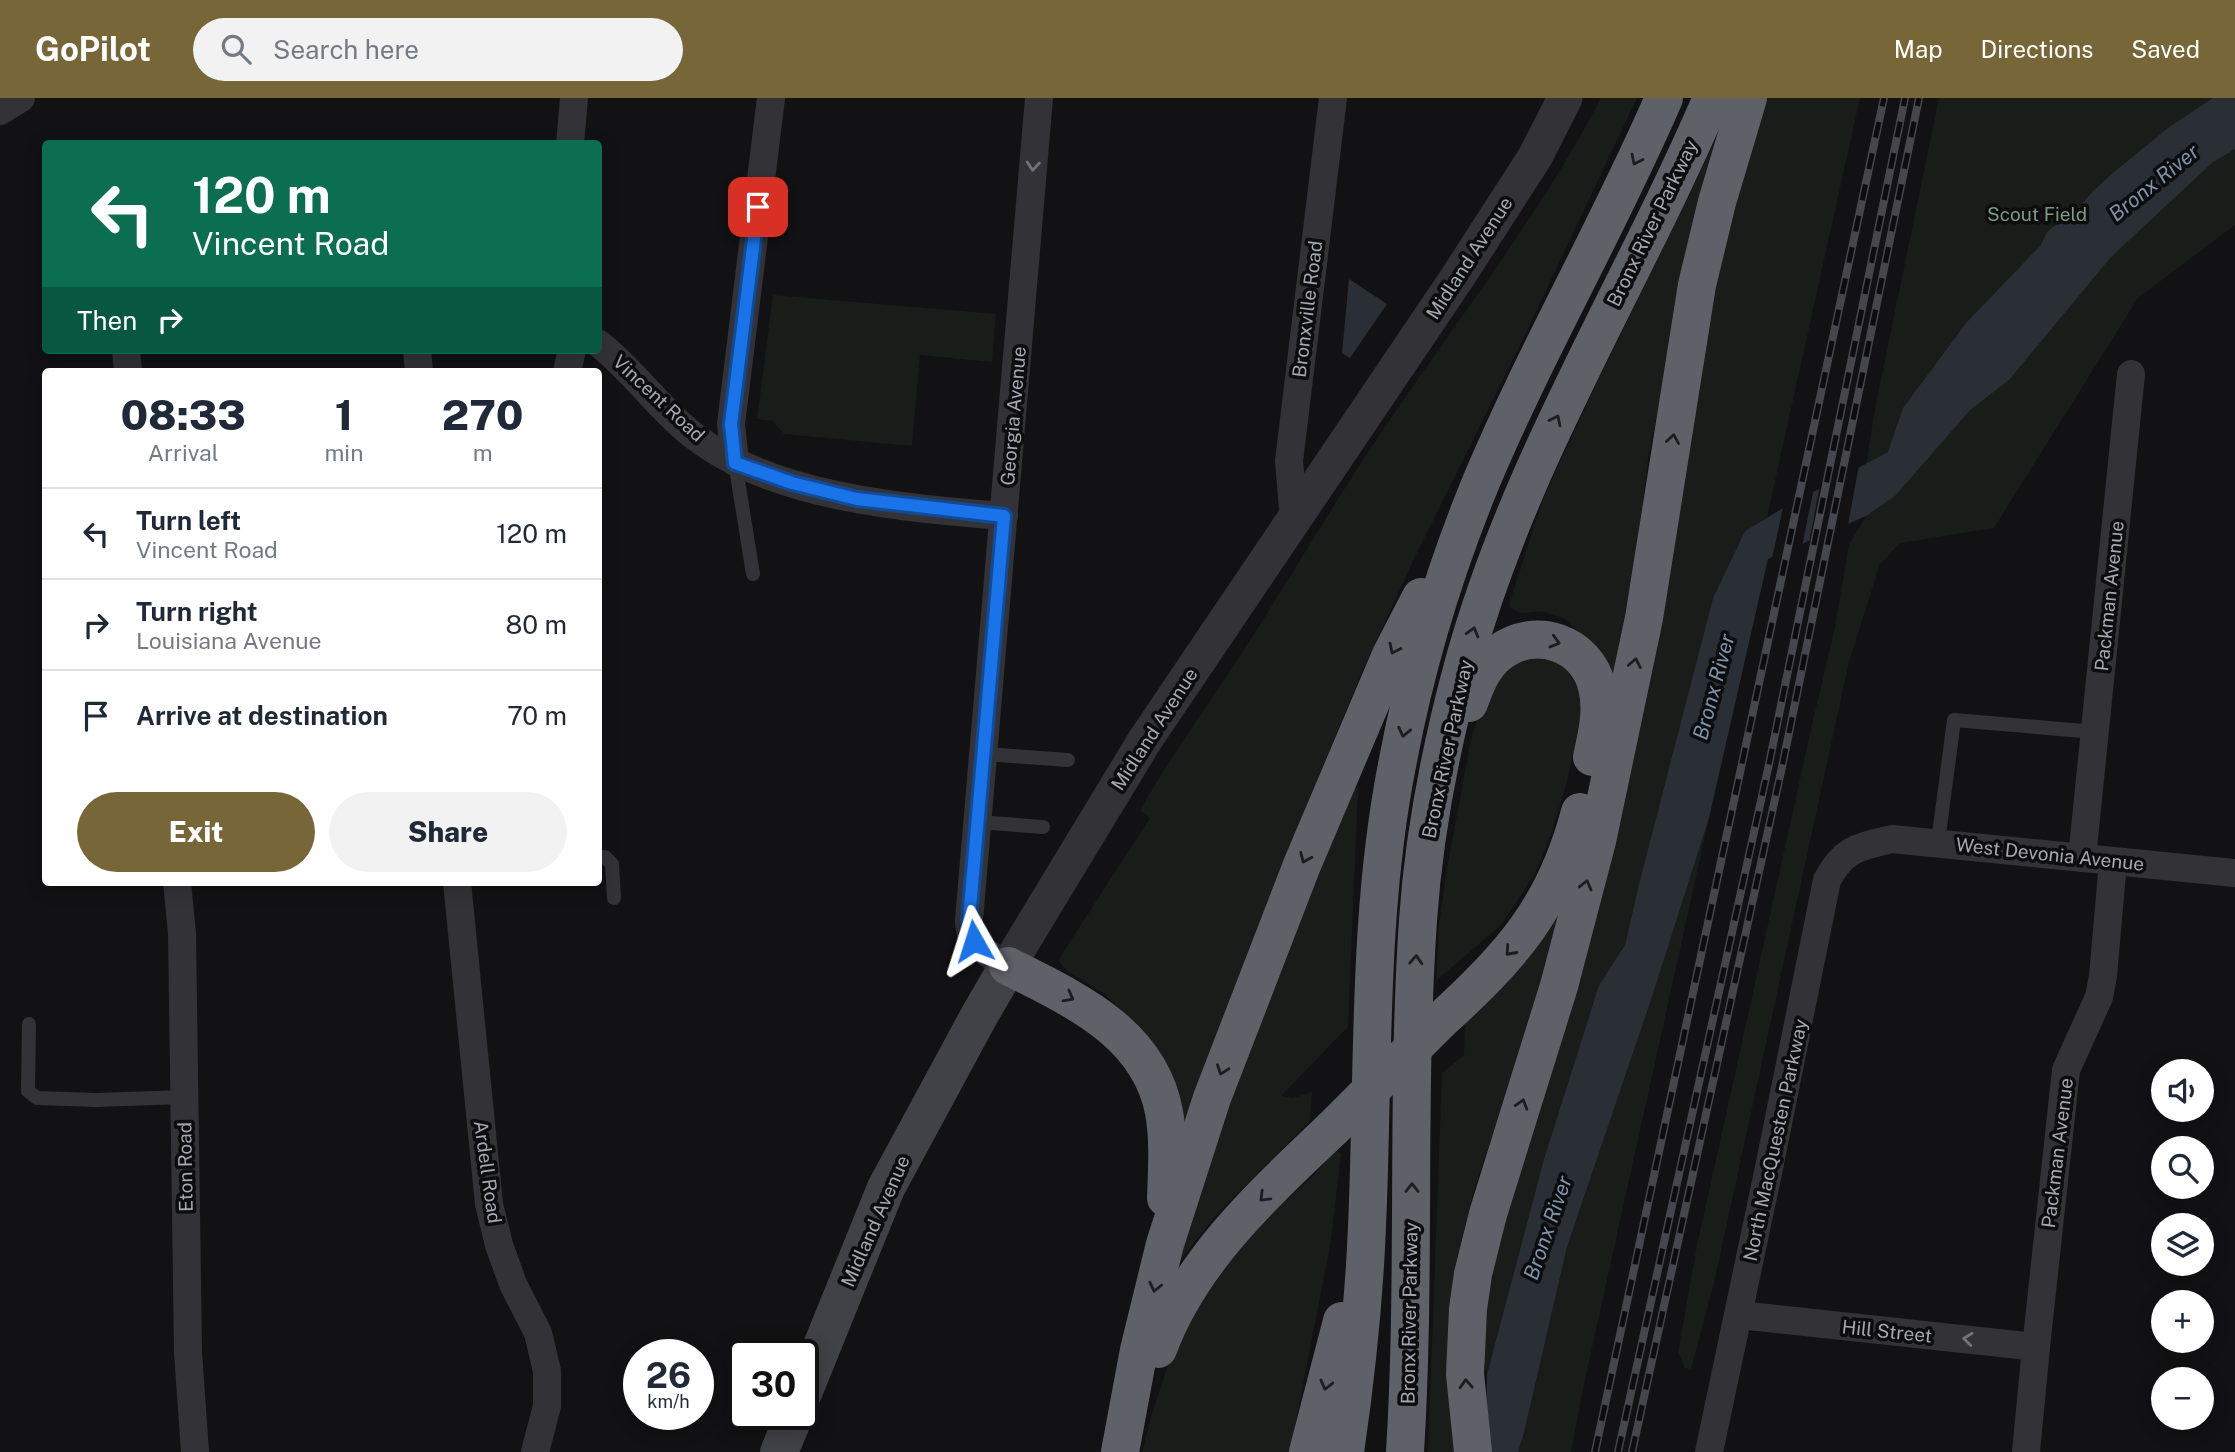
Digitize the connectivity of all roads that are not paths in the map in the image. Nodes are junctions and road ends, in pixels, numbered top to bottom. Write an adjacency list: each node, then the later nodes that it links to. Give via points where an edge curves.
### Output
1 (21, 98): 10 (street)
2 (573, 98): 11 (street)
3 (771, 98): 14 (street, via 731,424)
4 (1039, 98): 16 (street, Georgia Avenue, one-way to 16)
5 (1333, 98): 17 (street, Bronxville Road, via 1289,461)
6 (1565, 98): 17 (street, Midland Avenue, via 1514,190)
7 (1664, 98): 15 (highway, one-way to 15)
8 (1712, 98): 22 (highway, Bronx River Parkway, one-way to 8, via 1467,651 1514,515)
9 (1748, 98): 51 (highway, one-way to 9, via 1466,1340 1472,1286 1603,817 1644,618 1697,285)
10 (0, 111)
11 (570, 140)
12 (602, 346): 14 (street, Vincent Road, via 694,435)
13 (2131, 374): 19 (street, Packman Avenue)
14 (735, 463): 16 (street, Vincent Road, via 857,499); 18 (lane)
15 (1482, 480): 37 (highway, one-way to 37, via 1427,635 1384,842 1375,935); 38 (highway, one-way to 38, via 1391,655 1287,900 1212,1098)
16 (1004, 516): 20 (street, Georgia Avenue)
17 (1294, 520): 34 (street, Midland Avenue, via 1145,740)
18 (753, 574)
19 (2095, 732): 25 (lane, via 1954,720); 28 (street, Packman Avenue)
20 (985, 754): 21 (lane); 23 (street, Georgia Avenue)
21 (1068, 760)
22 (1434, 793): 47 (highway, one-way to 47, bridge, via 1476,686 1501,651 1518,642 1549,640 1568,647 1590,667 1599,719 1565,860 1546,900 1506,956 1211,1254 1189,1285 1159,1345); 50 (highway, Bronx River Parkway, one-way to 22, via 1416,962)
23 (978, 822): 24 (lane); 34 (street, Georgia Avenue, via 970,931 978,946)
24 (1043, 827)
25 (1938, 842): 26 (street, West Devonia Avenue, via 1892,839); 28 (street, West Devonia Avenue)
26 (1866, 845): 39 (street, North MacQuesten Parkway, via 1836,862 1827,880)
27 (602, 857): 33 (lane, via 612,864)
28 (2082, 858): 29 (street, West Devonia Avenue)
29 (2113, 862): 30 (street, West Devonia Avenue); 40 (street, Packman Avenue, via 2099,997 2066,1070)
30 (2235, 873)
31 (177, 886): 36 (street, Eton Road)
32 (457, 886): 44 (street, Ardell Road, via 489,1204 499,1245 538,1333 547,1371 547,1406)
33 (614, 898)
34 (1009, 965): 38 (highway, one-way to 38, via 1106,1020 1146,1065 1159,1093 1167,1132); 41 (main road, Midland Avenue, via 886,1188)
35 (29, 1024): 36 (lane, via 28,1091 37,1098)
36 (184, 1097): 43 (street, Eton Road, via 188,1352)
37 (1367, 1224): 48 (highway, one-way to 48); 49 (highway, via 1359,1348)
38 (1165, 1244): 46 (highway, one-way to 46)
39 (1739, 1315): 40 (street, Hill Street, one-way to 39); 52 (street, North MacQuesten Parkway)
40 (2036, 1347): 53 (street, Packman Avenue)
41 (819, 1353)
42 (788, 1430): 45 (main road)
43 (195, 1452)
44 (535, 1452)
45 (779, 1452)
46 (1120, 1452)
47 (1127, 1452)
48 (1308, 1452)
49 (1345, 1452)
50 (1405, 1452)
51 (1473, 1452)
52 (1709, 1452)
53 (2026, 1452)

